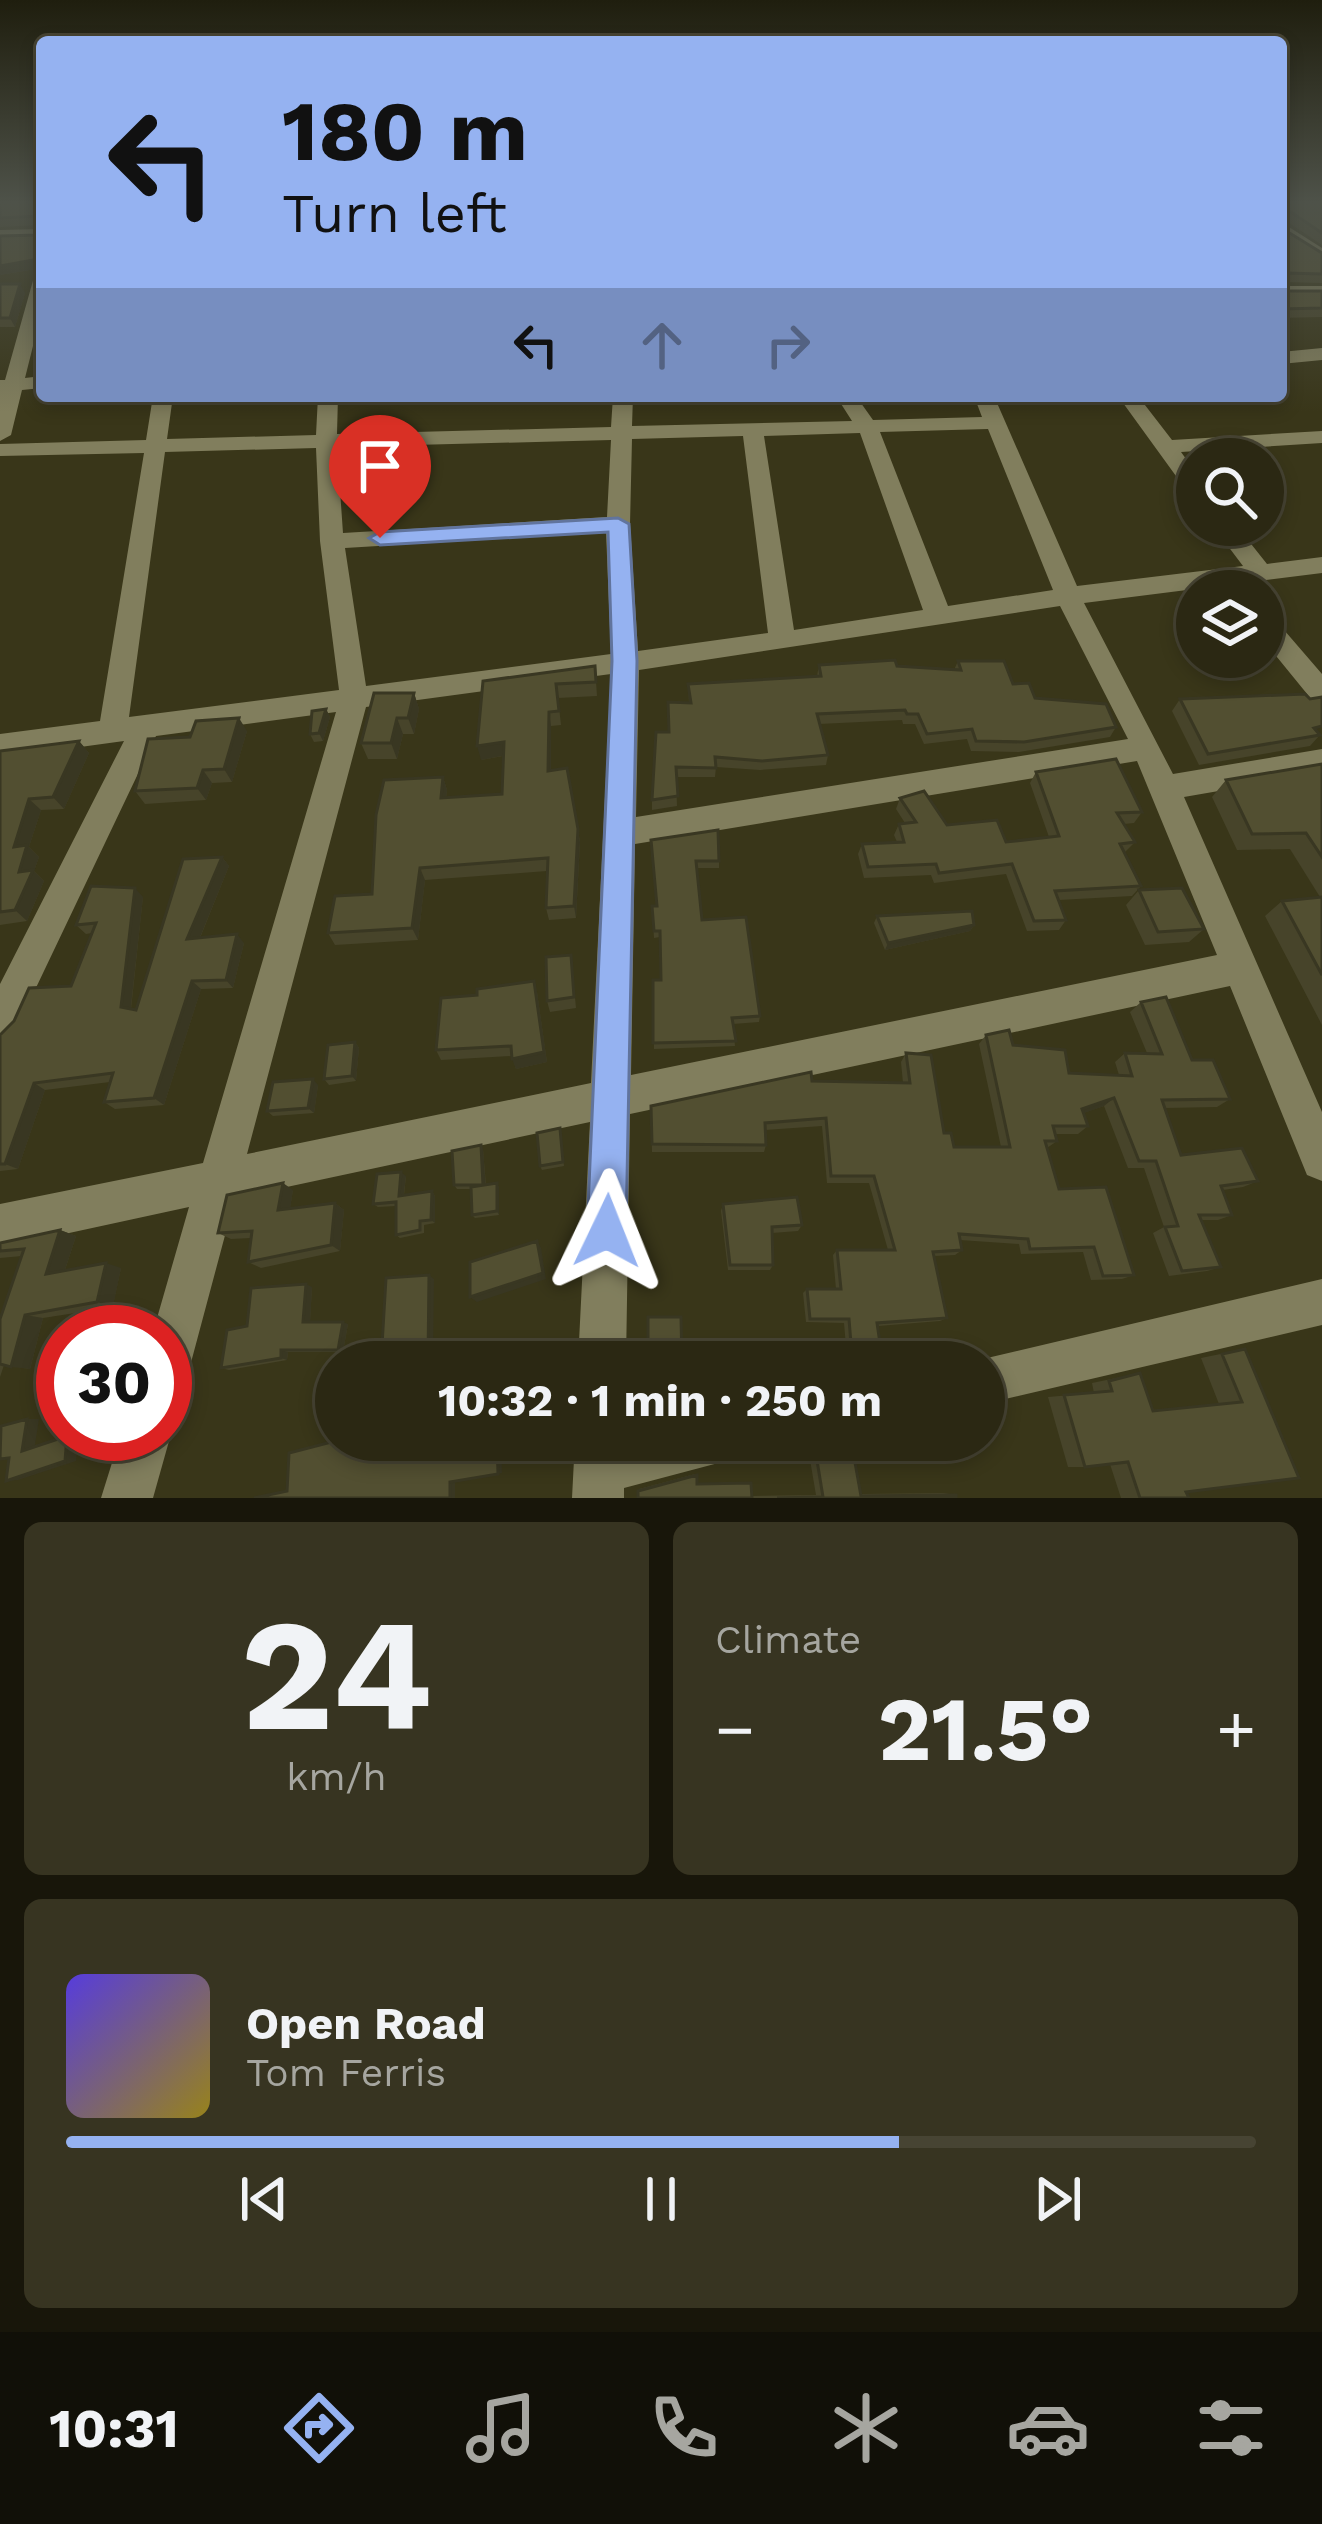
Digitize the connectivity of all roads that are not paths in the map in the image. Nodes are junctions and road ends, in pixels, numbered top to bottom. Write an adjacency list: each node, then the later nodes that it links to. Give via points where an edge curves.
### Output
1 (35, 281): 5 (street)
2 (1291, 291): 3 (street); 4 (street)
3 (1322, 291)
4 (1322, 308)
5 (23, 333): 6 (street); 10 (street)
6 (0, 334)
7 (1322, 354): 8 (street)
8 (1287, 357)
9 (36, 383): 10 (street)
10 (6, 386): 20 (street)
11 (162, 402): 24 (street)
12 (328, 402): 23 (street)
13 (623, 402): 21 (street)
14 (850, 402): 18 (street)
15 (986, 402): 17 (street)
16 (1132, 402): 25 (street)
17 (993, 423): 18 (street); 33 (street)
18 (868, 430): 19 (street); 34 (street)
19 (753, 432): 21 (street); 35 (street)
20 (0, 435)
21 (622, 435): 23 (street); 28 (street)
22 (1322, 437): 25 (street)
23 (326, 441): 24 (street); 29 (street)
24 (158, 446): 26 (street); 40 (street)
25 (1166, 448): 27 (street)
26 (0, 450)
27 (1176, 461)
28 (618, 524): 29 (street); 37 (street)
29 (332, 541): 39 (street)
30 (1322, 566): 31 (street)
31 (1284, 573)
32 (1176, 587): 33 (street)
33 (1068, 596): 34 (street); 42 (street)
34 (939, 617): 35 (street)
35 (782, 641): 37 (street)
36 (1284, 647): 38 (street)
37 (625, 661): 39 (street); 45 (street)
38 (1322, 693)
39 (354, 699): 40 (street); 51 (street)
40 (130, 727): 41 (street); 47 (street)
41 (0, 746)
42 (1147, 748): 44 (street); 45 (street)
43 (1322, 760): 44 (street)
44 (1164, 788): 46 (street)
45 (620, 833): 49 (street)
46 (1240, 967): 48 (street); 49 (street)
47 (0, 1023)
48 (1309, 1094): 50 (street)
49 (611, 1100): 51 (street); 55 (street)
50 (1322, 1160)
51 (222, 1177): 52 (street); 54 (street)
52 (0, 1226)
53 (1322, 1302): 56 (street)
54 (184, 1305)
55 (603, 1341)
56 (1005, 1375)
57 (138, 1461): 60 (street)
58 (633, 1461): 59 (street)
59 (599, 1469)
60 (127, 1498)

